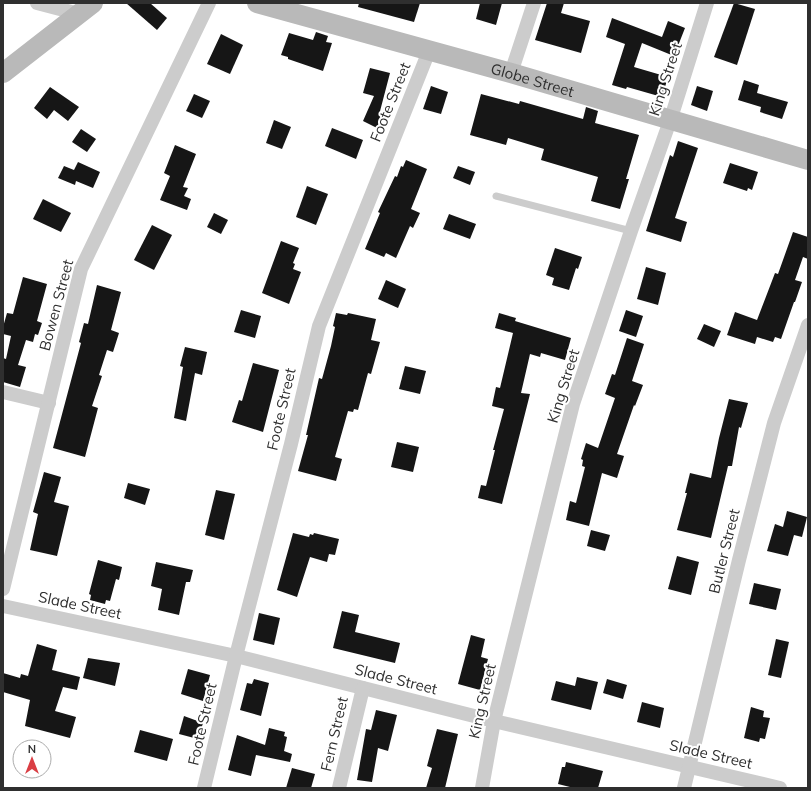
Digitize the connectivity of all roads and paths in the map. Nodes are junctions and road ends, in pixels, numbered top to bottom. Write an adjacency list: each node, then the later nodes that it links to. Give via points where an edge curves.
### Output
1 (37, 3): 6 (street)
2 (209, 3): 16 (street, Bowen Street, via 81,269)
3 (257, 3): 7 (main road, Globe Street)
4 (534, 3): 9 (street)
5 (707, 3): 10 (street, King Street)
6 (86, 8): 8 (main road)
7 (429, 51): 9 (main road, Globe Street); 19 (street, Foote Street, via 319,326)
8 (3, 73)
9 (511, 73): 10 (main road, Globe Street)
10 (671, 118): 11 (main road, Globe Street); 13 (street, King Street)
11 (808, 160)
12 (496, 196): 13 (lane)
13 (630, 231): 21 (street, King Street, via 573,404)
14 (808, 325): 22 (street, Butler Street, via 774,423 738,560)
15 (3, 392): 16 (street)
16 (49, 403): 17 (street, Bowen Street)
17 (3, 589)
18 (3, 606): 19 (street, Slade Street)
19 (236, 656): 20 (street, Slade Street); 23 (street, Foote Street)
20 (363, 688): 21 (street, Slade Street); 24 (street, Fern Street)
21 (494, 721): 22 (street, Slade Street); 25 (street, King Street)
22 (689, 767): 26 (street, Butler Street); 27 (street, Slade Street)
23 (204, 788)
24 (339, 788)
25 (482, 788)
26 (684, 788)
27 (780, 788)

